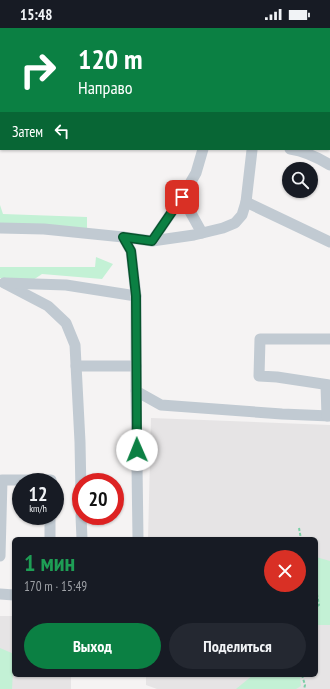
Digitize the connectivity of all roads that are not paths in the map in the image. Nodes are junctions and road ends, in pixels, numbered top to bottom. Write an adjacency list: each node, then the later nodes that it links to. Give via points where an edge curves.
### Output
1 (203, 150): 5 (lane, via 196,172)
2 (254, 150): 6 (lane)
3 (296, 150): 4 (lane)
4 (330, 165)
5 (182, 197): 8 (lane); 10 (lane)
6 (246, 202): 8 (lane, via 242,215 235,223); 11 (lane)
7 (0, 228): 9 (lane, via 44,229)
8 (202, 233): 10 (lane)
9 (123, 237): 10 (lane); 13 (lane, via 131,251)
10 (152, 241)
11 (330, 242)
12 (2, 283): 13 (lane, via 66,285); 15 (lane, via 48,306 66,323 75,345)
13 (136, 296): 16 (lane)
14 (330, 339): 17 (lane, via 260,339 259,376 277,376)
15 (76, 366): 16 (lane); 20 (lane)
16 (136, 366): 18 (lane)
17 (328, 385): 19 (lane)
18 (136, 391): 19 (lane, via 161,405); 26 (lane)
19 (328, 416)
20 (81, 473)
21 (12, 480): 27 (lane, via 2,480)
22 (50, 525): 24 (lane)
23 (81, 525): 25 (lane)
24 (50, 537)
25 (82, 537)
26 (138, 537)
27 (0, 556)
28 (0, 594): 29 (lane)
29 (12, 595)

